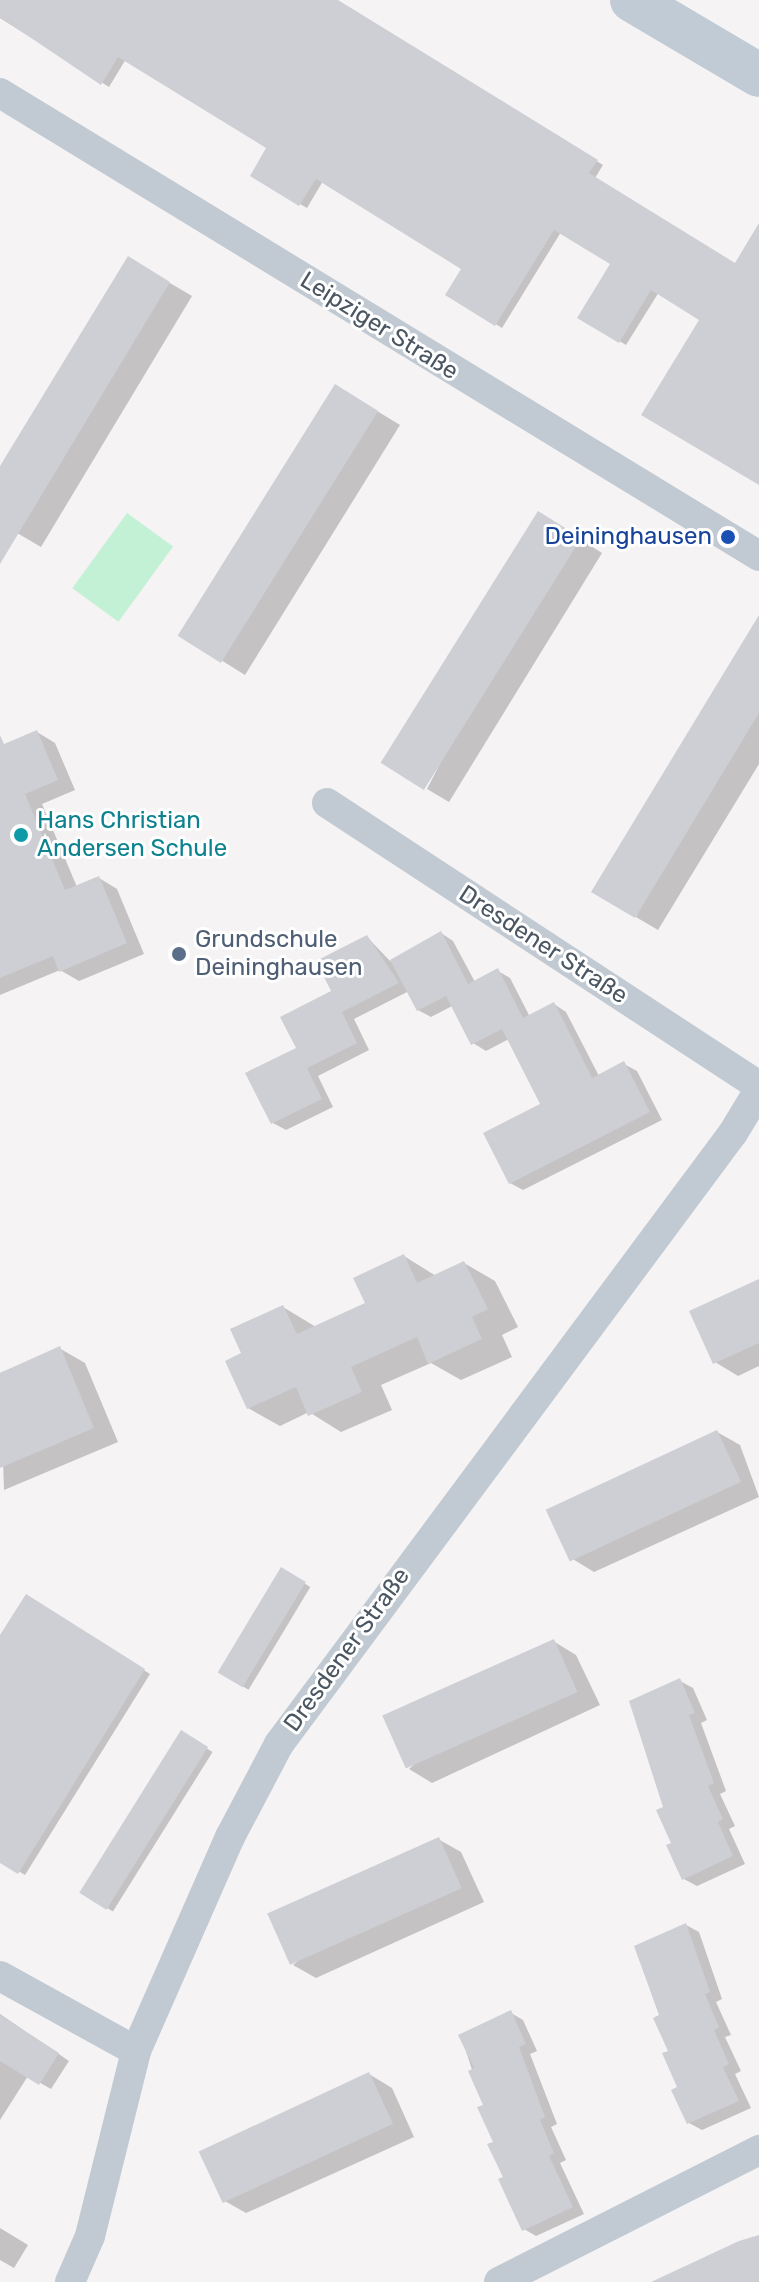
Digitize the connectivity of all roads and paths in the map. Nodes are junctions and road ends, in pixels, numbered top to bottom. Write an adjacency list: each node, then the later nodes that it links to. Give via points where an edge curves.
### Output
1 (632, 0): 2 (main road)
2 (759, 75)
3 (0, 93): 4 (street, Leipziger Straße)
4 (759, 556)
5 (327, 803): 6 (street, Dresdener Straße)
6 (759, 1088): 8 (street, Dresdener Straße, via 733,1133 279,1744 230,1837)
7 (0, 1976): 8 (street)
8 (136, 2051): 10 (street, Dresdener Straße, via 90,2236)
9 (759, 2150): 11 (street)
10 (70, 2282)
11 (499, 2282)

